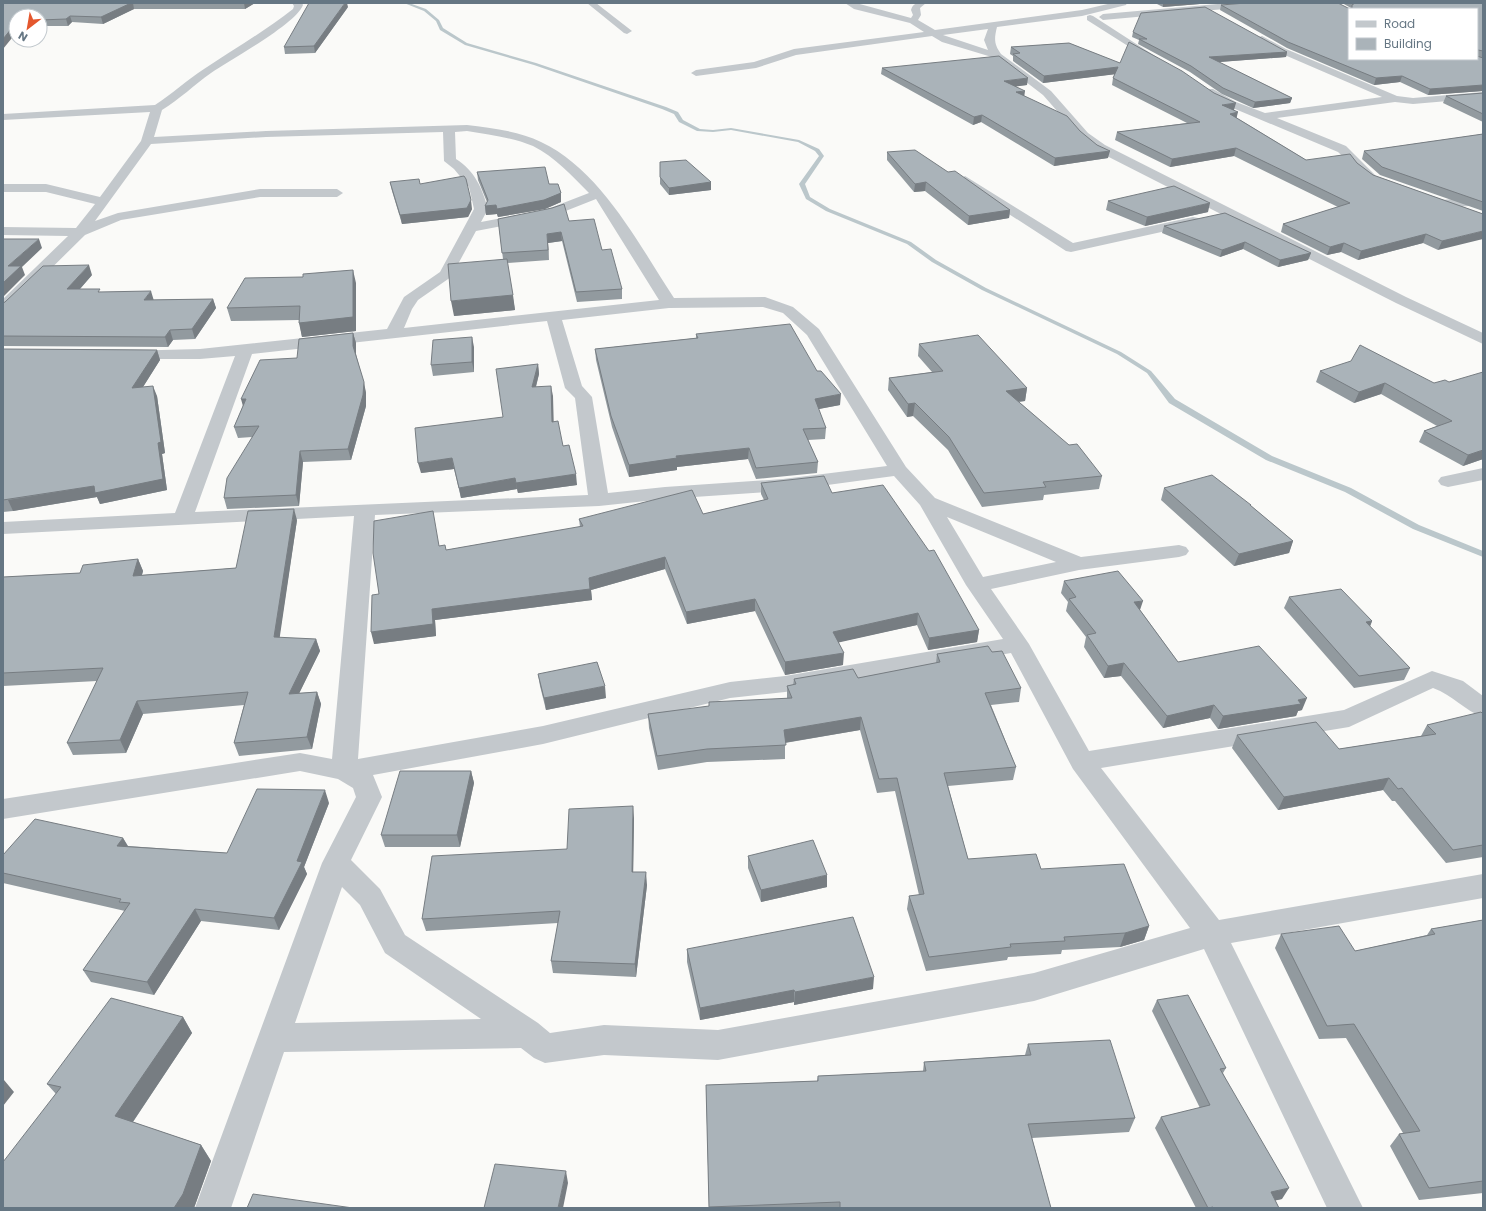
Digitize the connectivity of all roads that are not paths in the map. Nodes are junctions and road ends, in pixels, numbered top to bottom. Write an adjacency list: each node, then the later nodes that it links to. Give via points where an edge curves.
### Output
1 (296, 3): 23 (street, via 299,5 297,10 269,32 206,72)
2 (590, 3): 14 (street)
3 (849, 3): 12 (street)
4 (922, 3): 12 (street, via 916,7 917,15)
5 (1123, 3): 7 (street)
6 (1258, 3): 8 (street)
7 (1104, 5): 11 (street, via 1082,13)
8 (1206, 8): 9 (street); 10 (street)
9 (1221, 17)
10 (1090, 18): 11 (street); 18 (street)
11 (1034, 20): 13 (street)
12 (913, 21): 15 (street)
13 (993, 26): 15 (street); 17 (street, via 989,40)
14 (627, 31)
15 (934, 34): 17 (street, via 965,47); 19 (street, via 794,52 756,65)
16 (1254, 35): 22 (street)
17 (998, 56): 37 (street, via 1047,93 1079,130 1101,148)
18 (1161, 62)
19 (696, 73)
20 (1202, 86): 25 (street, via 1217,97)
21 (1483, 95): 22 (street, via 1413,101)
22 (1395, 99): 25 (street)
23 (157, 108): 24 (street); 27 (street)
24 (3, 117)
25 (1263, 117): 29 (street, via 1342,149 1352,157 1359,168)
26 (449, 128): 27 (street); 32 (street, via 500,133 538,144 565,162); 39 (street, via 450,161 458,166 475,186 478,194 481,209)
27 (146, 141): 35 (street)
28 (957, 175): 37 (street, via 1071,248)
29 (1381, 182)
30 (3, 188): 35 (street, via 46,188)
31 (337, 192): 41 (street, via 260,194 194,203 118,217)
32 (598, 194): 39 (street, via 548,213); 42 (street)
33 (1427, 199): 36 (street)
34 (1483, 201): 36 (street)
35 (104, 202): 41 (street)
36 (1441, 204): 38 (street)
37 (1230, 213): 46 (street)
38 (1469, 214)
39 (471, 228): 47 (street, via 446,274 406,305)
40 (3, 231): 41 (street)
41 (80, 232): 43 (street)
42 (669, 303): 44 (street); 51 (street, via 764,302 788,310 813,332)
43 (3, 308)
44 (553, 316): 47 (street); 54 (street, via 574,388 583,398)
45 (1483, 325): 46 (street)
46 (1468, 331): 48 (street)
47 (393, 334): 49 (street)
48 (1483, 339)
49 (245, 350): 50 (street, via 200,354); 57 (street)
50 (114, 354)
51 (899, 470): 54 (street, via 783,485); 55 (street)
52 (1483, 474): 53 (street)
53 (1448, 481)
54 (599, 500): 56 (street)
55 (928, 502): 60 (street); 61 (street)
56 (365, 510): 57 (street); 65 (street)
57 (183, 518): 58 (street)
58 (3, 528)
59 (1179, 551): 60 (street)
60 (1079, 564): 61 (street)
61 (977, 585): 62 (street)
62 (1018, 644): 64 (street); 65 (street, via 785,684 730,690 543,735)
63 (1483, 708): 64 (street, via 1455,687 1432,679 1349,718)
64 (1082, 762): 69 (street)
65 (344, 771): 66 (street, via 300,762); 67 (street, via 364,782 369,797)
66 (3, 809)
67 (336, 864): 70 (street, via 370,897 395,944); 71 (street)
68 (1483, 886): 69 (street)
69 (1212, 934): 70 (street, via 1034,987 718,1045 604,1040 545,1048); 73 (street)
70 (527, 1033): 71 (street)
71 (274, 1038): 72 (street)
72 (213, 1208)
73 (1345, 1208)

